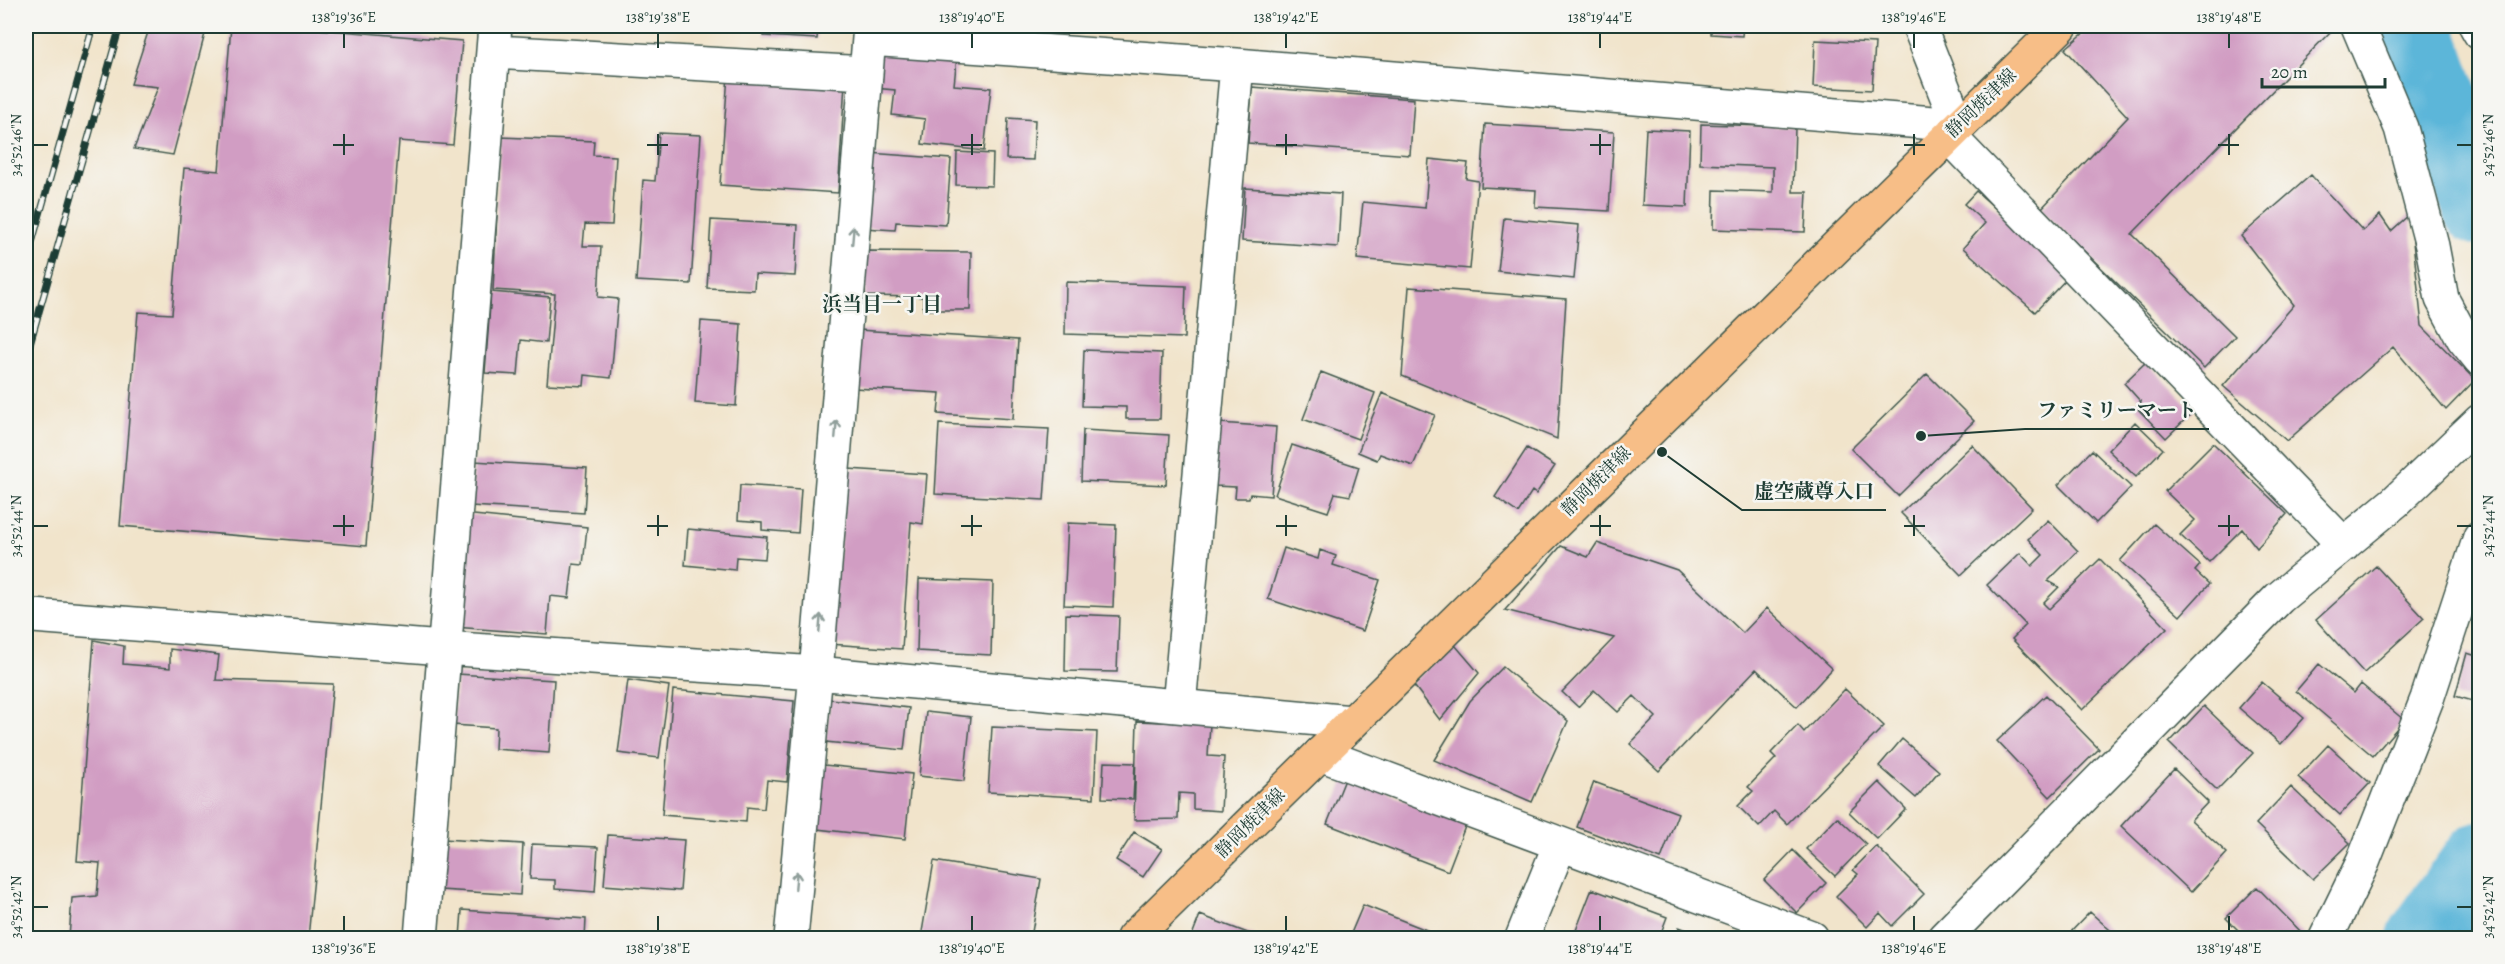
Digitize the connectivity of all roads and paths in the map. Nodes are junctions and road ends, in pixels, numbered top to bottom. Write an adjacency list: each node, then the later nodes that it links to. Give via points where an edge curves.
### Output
1 (1918, 26): 10 (street)
2 (2061, 26): 10 (main road, 静岡焼津線)
3 (2358, 26): 11 (street, via 2401,128 2442,299 2463,338)
4 (2476, 26): 6 (street)
5 (870, 32): 8 (street); 9 (street)
6 (2480, 33)
7 (494, 39): 9 (street); 16 (street)
8 (1237, 65): 10 (street); 18 (street)
9 (866, 73): 17 (street, one-way to 9)
10 (1953, 130): 14 (street); 19 (main road, 静岡焼津線)
11 (2480, 359)
12 (2480, 421): 14 (street)
13 (2480, 537): 28 (street, via 2427,699 2363,862)
14 (2344, 545): 27 (street, via 2279,598)
15 (33, 616): 16 (street)
16 (443, 648): 17 (street); 22 (street)
17 (816, 673): 18 (street); 23 (street, one-way to 17)
18 (1179, 706): 19 (street)
19 (1352, 722): 20 (main road, 静岡焼津線)
20 (1320, 754): 21 (street); 24 (main road, 静岡焼津線)
21 (1560, 843): 25 (street); 26 (street)
22 (421, 939)
23 (791, 939)
24 (1133, 939)
25 (1522, 939)
26 (1812, 939)
27 (1944, 939)
28 (2326, 939)

